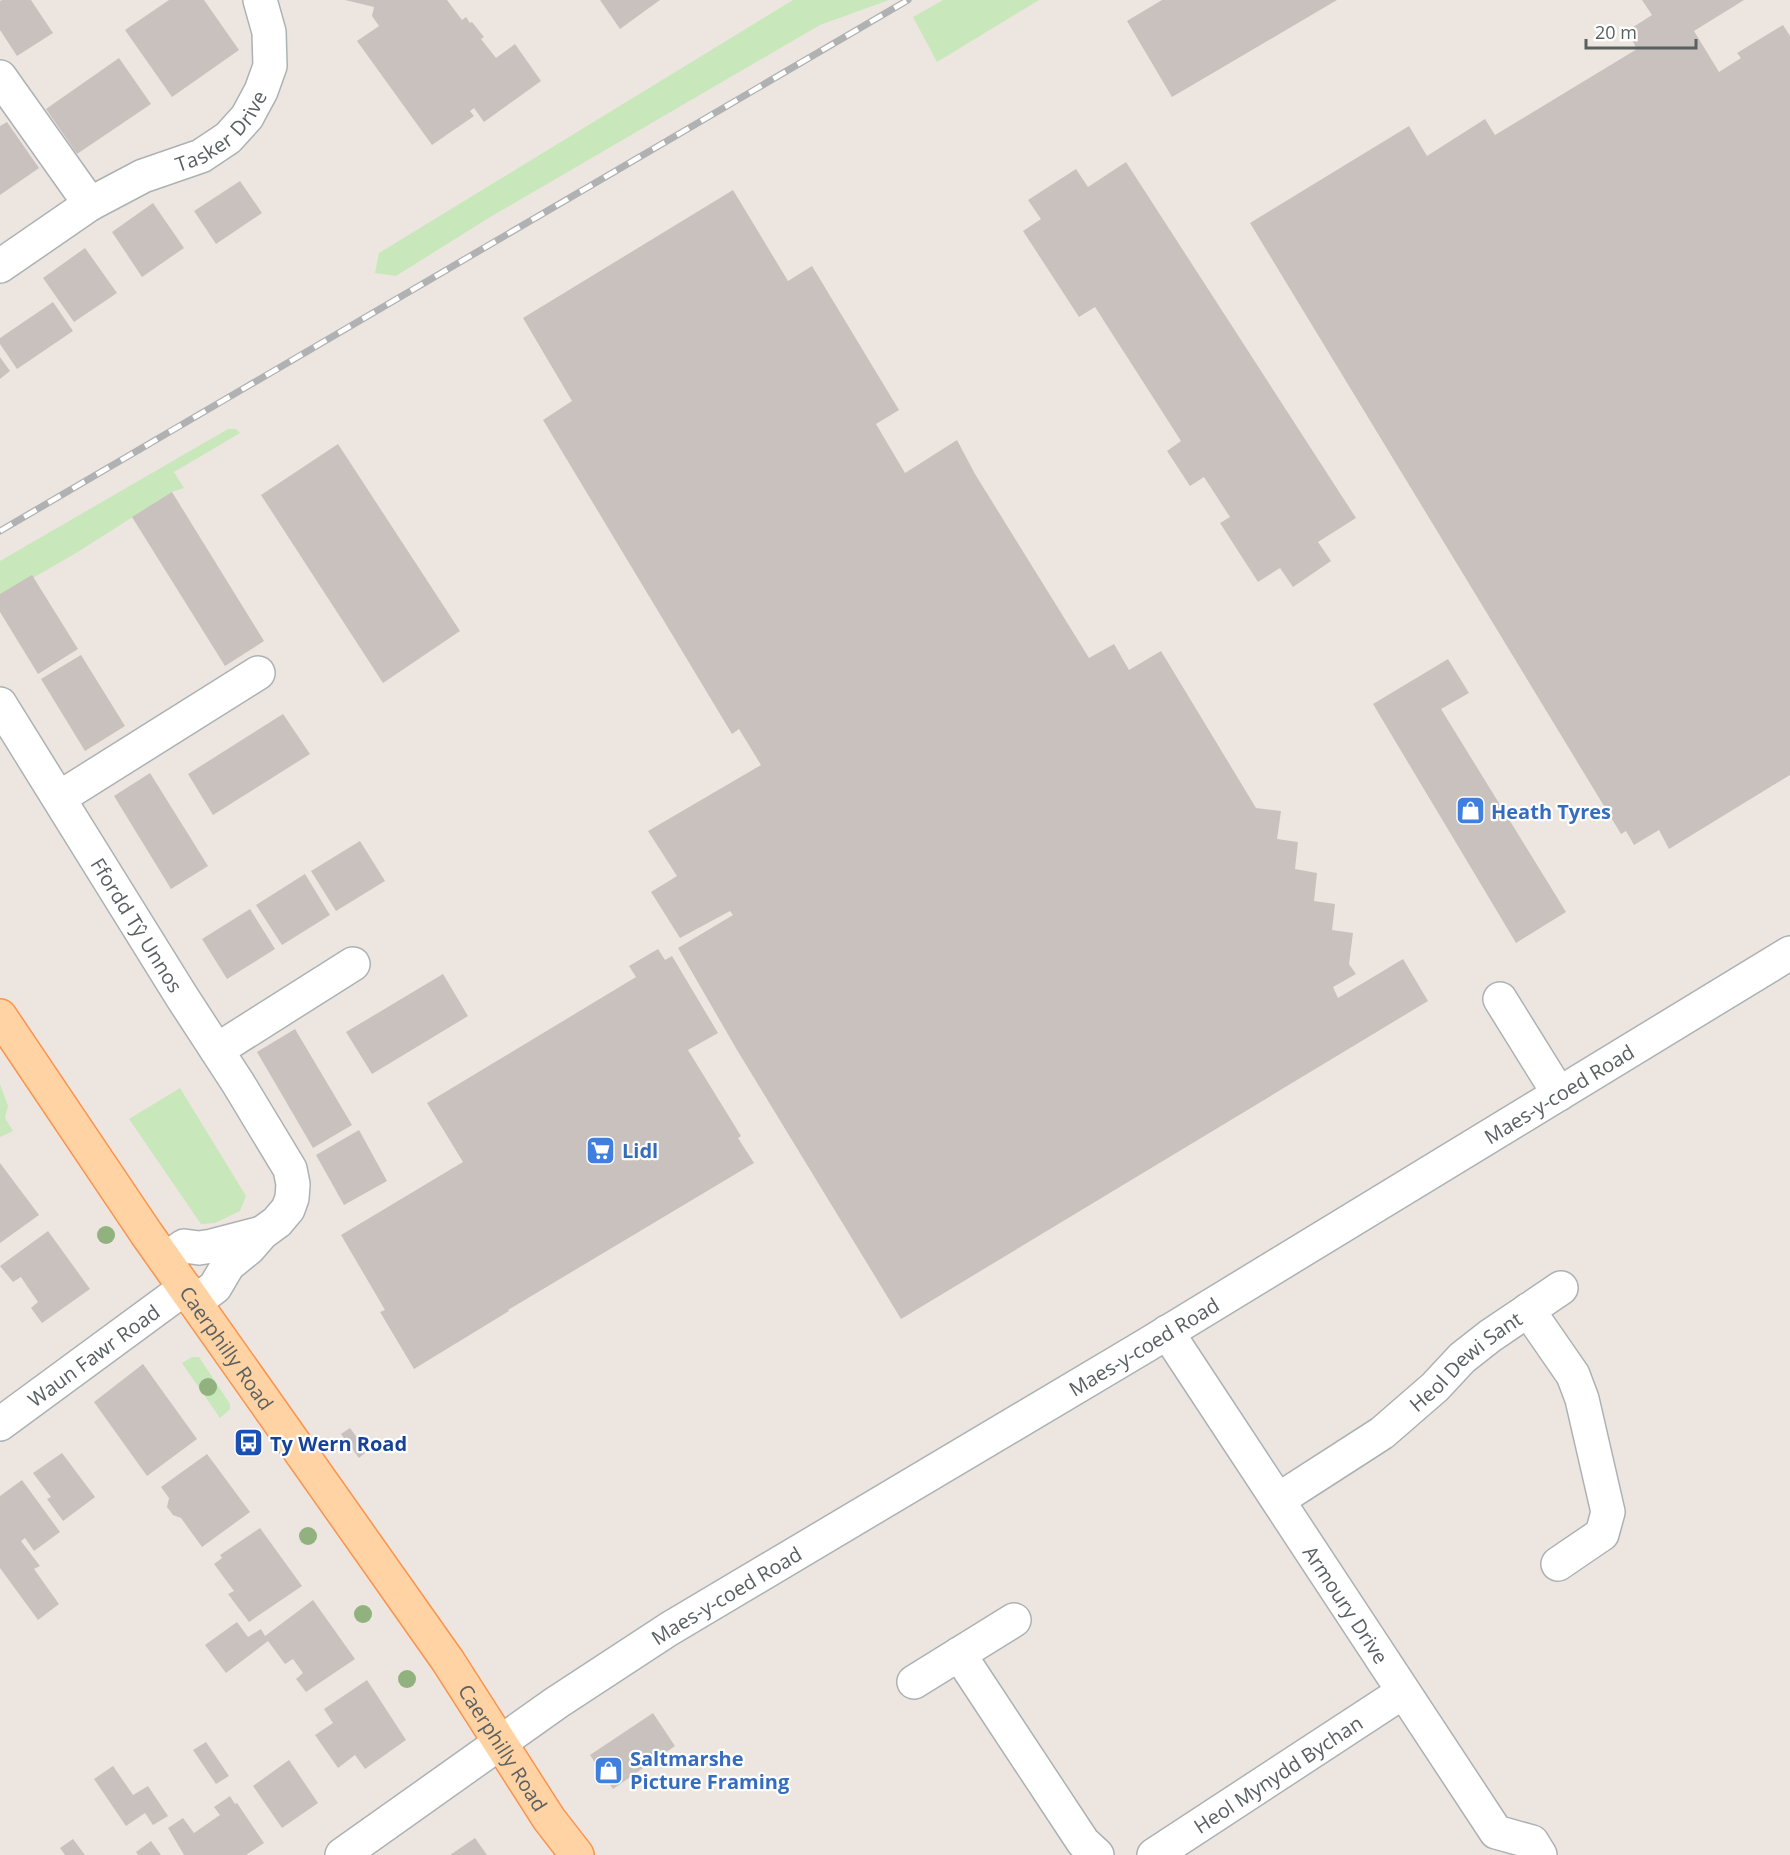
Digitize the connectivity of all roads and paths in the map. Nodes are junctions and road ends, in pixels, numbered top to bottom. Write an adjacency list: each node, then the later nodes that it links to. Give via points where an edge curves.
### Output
1 (260, 0): 3 (street, Tasker Drive, via 269,32 270,66 247,117 228,138 201,156 143,176)
2 (0, 77): 3 (street)
3 (90, 204): 4 (street, Tasker Drive)
4 (0, 266)
5 (258, 673): 7 (street)
6 (0, 704): 7 (street, Ffordd Tŷ Unnos)
7 (59, 798): 12 (street, Ffordd Tŷ Unnos)
8 (1790, 953): 13 (street, Maes-y-coed Road)
9 (353, 964): 12 (street)
10 (1500, 999): 13 (street)
11 (0, 1016): 15 (main road, Caerphilly Road)
12 (218, 1050): 14 (street, Ffordd Tŷ Unnos, via 290,1169 293,1184 288,1209)
13 (1559, 1094): 19 (street, Maes-y-coed Road)
14 (262, 1233): 15 (street, Ffordd Tŷ Unnos, via 212,1246 184,1246); 17 (street, Ffordd Tŷ Unnos, via 228,1265 215,1287)
15 (165, 1259): 17 (main road, Caerphilly Road)
16 (1561, 1288): 18 (street)
17 (190, 1295): 20 (street, Waun Fawr Road); 27 (main road, Caerphilly Road, via 448,1661)
18 (1528, 1310): 21 (street, Heol Dewi Sant, via 1462,1358 1382,1433); 22 (street, Heol Dewi Sant, via 1573,1375 1608,1512 1602,1534)
19 (1167, 1332): 21 (street, Armoury Drive); 27 (street, Maes-y-coed Road, via 669,1629)
20 (0, 1424)
21 (1278, 1500): 26 (street, Armoury Drive)
22 (1558, 1564)
23 (1014, 1620): 24 (street)
24 (959, 1654): 25 (street); 31 (street, via 1083,1842)
25 (915, 1682)
26 (1403, 1692): 28 (street, Armoury Drive); 32 (street, Heol Mynydd Bychan)
27 (499, 1743): 29 (street); 30 (main road, Caerphilly Road)
28 (1494, 1844): 33 (street, Armoury Drive, via 1532,1842)
29 (342, 1855)
30 (577, 1855)
31 (1097, 1855)
32 (1154, 1855)
33 (1540, 1855)

